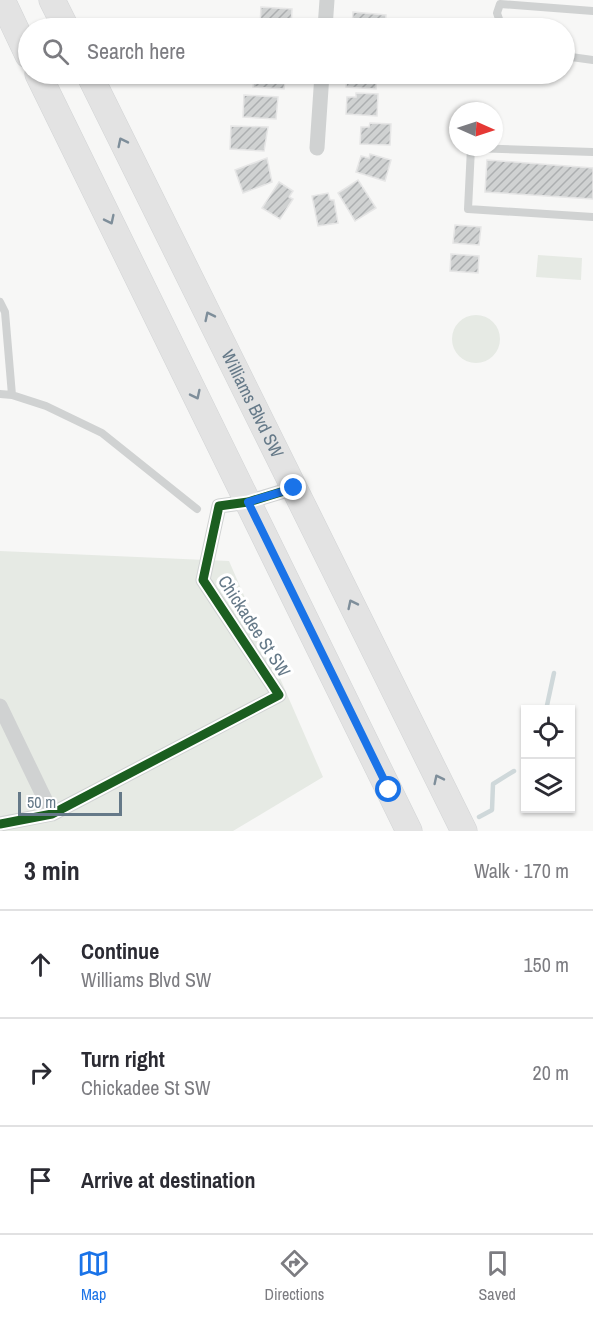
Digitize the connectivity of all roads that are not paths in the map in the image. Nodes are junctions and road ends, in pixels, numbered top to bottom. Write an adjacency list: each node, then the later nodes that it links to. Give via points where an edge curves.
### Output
1 (2, 0): 8 (main road)
2 (52, 0): 5 (main road)
3 (327, 0): 6 (street)
4 (593, 12): 7 (lane, via 500,4)
5 (61, 18)
6 (326, 18)
7 (499, 18)
8 (18, 34)
9 (575, 58): 10 (lane)
10 (593, 60)
11 (43, 84): 21 (main road, one-way to 21)
12 (94, 84): 20 (main road, Williams Blvd SW, one-way to 12)
13 (321, 84): 14 (street)
14 (317, 148)
15 (593, 152): 16 (lane, via 471,148 468,209)
16 (593, 217)
17 (0, 302): 19 (lane, via 5,312)
18 (0, 394): 19 (lane)
19 (12, 394): 22 (lane, via 102,433)
20 (294, 488): 21 (street, Chickadee St SW); 27 (main road, Williams Blvd SW, one-way to 20)
21 (248, 502): 24 (street, Chickadee St SW, via 219,506 203,580 279,695); 26 (main road)
22 (198, 509)
23 (0, 706): 24 (street)
24 (52, 814): 25 (street)
25 (0, 824)
26 (409, 831)
27 (465, 831)

